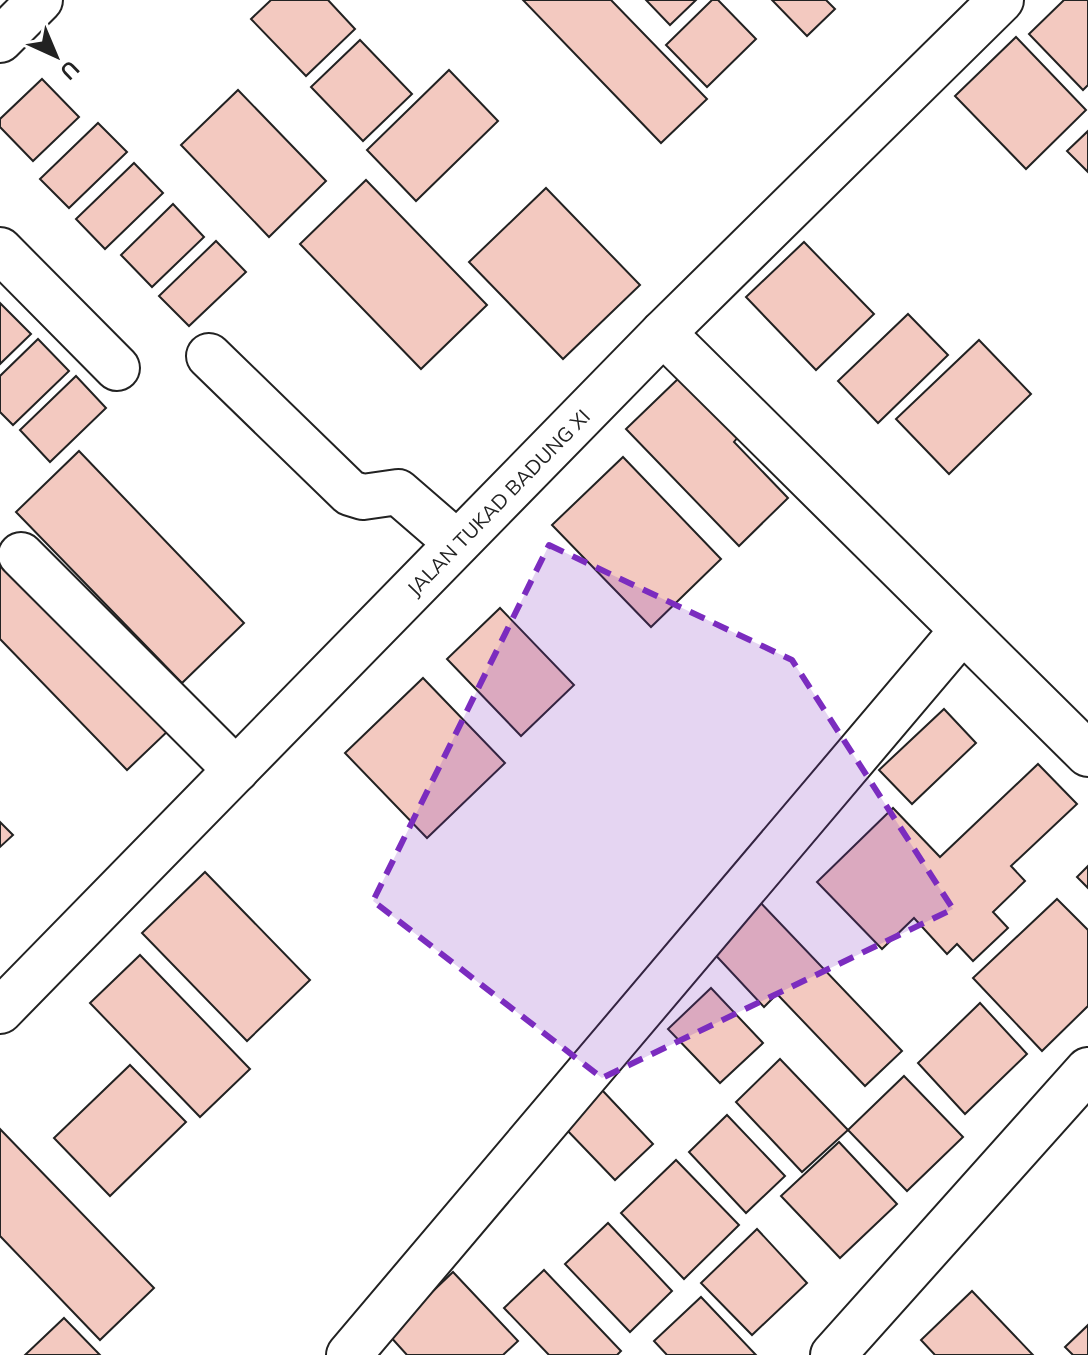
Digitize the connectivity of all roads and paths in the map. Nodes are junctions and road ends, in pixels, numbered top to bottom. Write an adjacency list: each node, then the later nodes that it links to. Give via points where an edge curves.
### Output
1 (40, 0): 3 (street)
2 (1001, 0): 5 (street, JALAN TUKAD BADUNG XI)
3 (0, 40)
4 (0, 250): 7 (street)
5 (663, 333): 8 (street, JALAN TUKAD BADUNG XI); 10 (street)
6 (209, 356): 8 (street, via 350,493 363,497 398,492)
7 (117, 368)
8 (457, 543): 12 (street, JALAN TUKAD BADUNG XI)
9 (21, 555): 12 (street)
10 (961, 632): 11 (street); 15 (street)
11 (1088, 754)
12 (236, 770): 13 (street, JALAN TUKAD BADUNG XI)
13 (0, 1011)
14 (1088, 1070): 16 (street)
15 (349, 1355)
16 (833, 1355)

